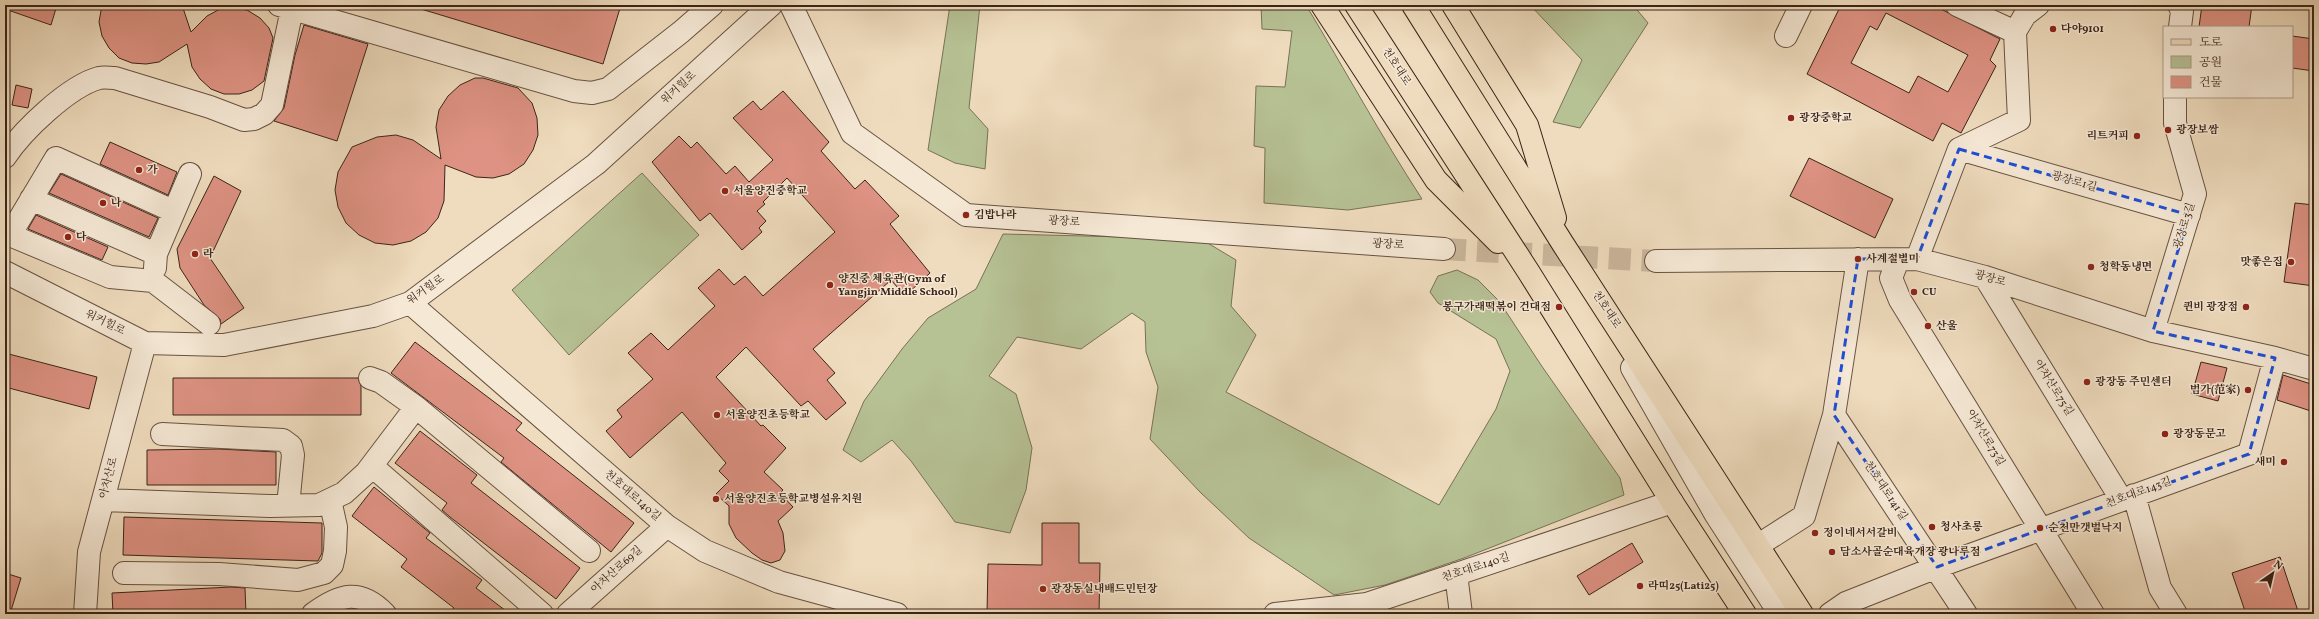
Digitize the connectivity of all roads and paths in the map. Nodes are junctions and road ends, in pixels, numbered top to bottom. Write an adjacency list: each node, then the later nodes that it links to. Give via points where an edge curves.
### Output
1 (712, 5): 12 (street, via 608,89 592,93 574,91)
2 (771, 5): 35 (street, 워커힐로, via 596,164)
3 (791, 5): 25 (street, 광장로, via 852,133 966,215)
4 (1322, 5): 30 (main road, via 1436,180)
5 (1356, 5): 30 (main road, 천호대로)
6 (1413, 5): 24 (main road, 천호대로)
7 (1454, 5): 24 (main road, via 1527,125)
8 (1801, 5): 15 (street)
9 (1957, 5): 14 (street)
10 (2038, 5): 14 (street, via 2025,15)
11 (2179, 5): 13 (street, via 2182,11)
12 (285, 7): 18 (street, via 272,105 264,114 244,120 114,78 100,78 84,84 44,113 18,138)
13 (2180, 26)
14 (2014, 32): 17 (street, via 2019,120)
15 (1786, 36)
16 (2176, 98): 22 (street, 광장로3길, via 2175,123 2194,194)
17 (1959, 150): 22 (street, 광장로1길); 28 (street)
18 (5, 157)
19 (190, 174): 21 (street)
20 (31, 199): 21 (street, via 56,158); 23 (street); 26 (street)
21 (173, 211): 26 (street)
22 (2189, 215): 37 (street, 광장로3길)
23 (7, 234): 33 (street, via 110,277)
24 (1563, 244): 34 (main road, 천호대로)
25 (1444, 249)
26 (156, 254): 33 (street)
27 (1858, 259): 28 (street, 광장로); 29 (street, 광장로); 43 (street)
28 (1908, 259): 32 (street, 광장로); 52 (street, 아차산로73길, via 1891,278 1900,300)
29 (1656, 261)
30 (1528, 271): 49 (main road, 천호대로)
31 (5, 272): 38 (street, 워커힐로)
32 (1984, 277): 37 (street, 광장로); 46 (street, 아차산로75길)
33 (153, 281): 36 (street)
34 (1593, 290): 53 (main road, 천호대로); 67 (street, via 1623,353 1716,515)
35 (410, 304): 38 (street, 워커힐로, via 372,316 224,345); 51 (street, 천호대로140길)
36 (209, 324)
37 (2152, 330): 39 (street, 광장로)
38 (145, 343): 47 (street, 아차산로)
39 (2275, 358): 40 (street, 광장로); 46 (street, 천호대로143길, via 2249,454)
40 (2314, 369)
41 (370, 378): 42 (street, via 381,382)
42 (416, 407): 45 (street); 54 (street)
43 (1834, 415): 53 (street, via 1804,516); 55 (street, 천호대로141길)
44 (162, 434): 50 (street, via 283,440 291,446 293,455)
45 (372, 466): 48 (street, via 344,494); 61 (street)
46 (2127, 497): 52 (street, 천호대로143길); 72 (street, 아차산로75길, via 2160,588)
47 (103, 500): 50 (street); 58 (street, 아차산로, via 89,552)
48 (330, 500): 50 (street, via 319,505); 56 (street, via 336,527 335,551 332,565 324,573 298,580 219,574)
49 (1672, 502): 57 (street, 천호대로140길); 66 (main road, 천호대로)
50 (288, 506)
51 (667, 526): 62 (street, 아차산로69길); 63 (street, 천호대로140길, via 705,550 779,582)
52 (2040, 528): 55 (street, 천호대로143길); 71 (street, 아차산로73길)
53 (1757, 546): 68 (main road, 천호대로)
54 (589, 551)
55 (1937, 567): 69 (street, 천호대로143길, via 1846,603); 70 (street)
56 (124, 573)
57 (1456, 574): 64 (street, 천호대로140길, via 1367,604); 65 (street)
58 (85, 614)
59 (313, 614): 60 (street, via 327,604 346,596 359,596)
60 (385, 614)
61 (542, 614)
62 (568, 614)
63 (897, 614)
64 (1276, 614)
65 (1461, 614)
66 (1745, 614)
67 (1780, 614)
68 (1802, 614)
69 (1830, 614)
70 (1966, 614)
71 (2093, 614)
72 (2176, 614)

